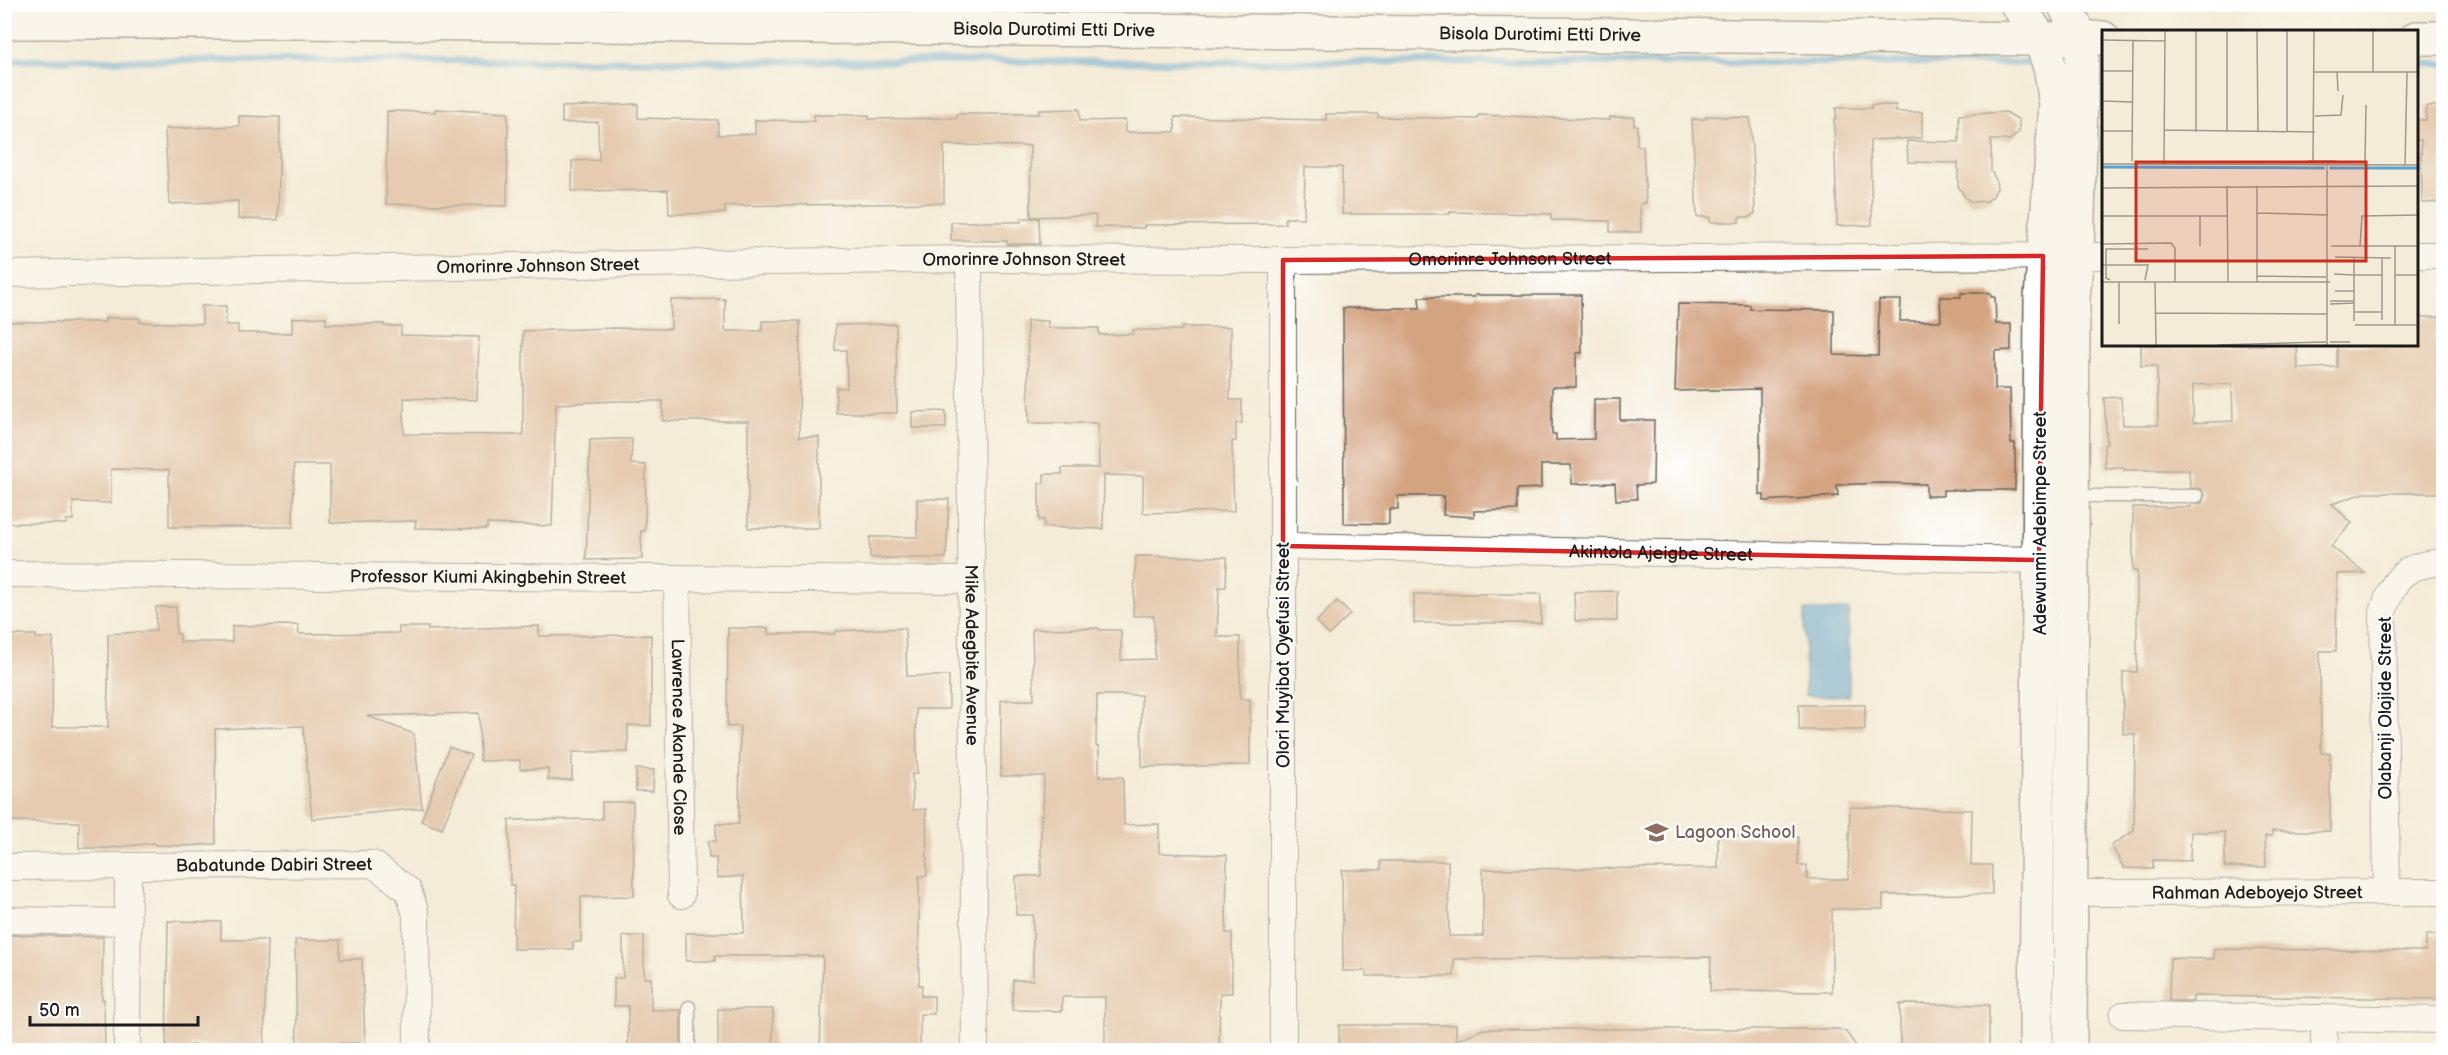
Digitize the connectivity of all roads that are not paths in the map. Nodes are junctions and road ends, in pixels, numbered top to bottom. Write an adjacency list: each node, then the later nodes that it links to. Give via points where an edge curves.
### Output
1 (2018, 4): 7 (main road, Adewunmi Adebimpe Street)
2 (2064, 4): 7 (main road, Adewunmi Adebimpe Street)
3 (293, 13): 4 (main road, Bisola Durotimi Etti Drive); 7 (main road, Bisola Durotimi Etti Drive)
4 (4, 22)
5 (2418, 38): 6 (main road)
6 (2444, 38)
7 (2070, 53): 10 (main road, Adewunmi Adebimpe Street, via 2056,105); 11 (main road, Adewunmi Adebimpe Street)
8 (2418, 255): 9 (street)
9 (2444, 255)
10 (2043, 256): 11 (street, Omorinre Johnson Street); 13 (street, Omorinre Johnson Street); 18 (main road, Adewunmi Adebimpe Street)
11 (2090, 256): 15 (main road, Adewunmi Adebimpe Street, via 2073,298)
12 (969, 259): 13 (street, Omorinre Johnson Street); 14 (street, Omorinre Johnson Street); 22 (street, Mike Adegbite Avenue)
13 (1283, 260): 17 (street, Olori Muyibat Oyefusi Street)
14 (4, 273)
15 (2073, 496): 16 (lane); 27 (main road, Adewunmi Adebimpe Street)
16 (2197, 496)
17 (1284, 546): 18 (street, Akintola Ajeigbe Street); 39 (street, Olori Muyibat Oyefusi Street)
18 (2039, 560): 40 (main road, Adewunmi Adebimpe Street)
19 (2444, 561): 25 (street, Olabanji Olajide Street, via 2404,571 2390,590 2383,613)
20 (4, 574): 21 (street, Professor Kiumi Akingbehin Street)
21 (677, 578): 22 (street, Professor Kiumi Akingbehin Street); 28 (street, Lawrence Akande Close)
22 (971, 580): 38 (street, Mike Adegbite Avenue)
23 (128, 866): 24 (street, Babatunde Dabiri Street); 30 (street); 36 (street, Babatunde Dabiri Street, via 373,864 408,890 416,914)
24 (4, 867)
25 (2387, 892): 26 (street, Rahman Adeboyejo Street); 27 (street, Rahman Adeboyejo Street)
26 (2444, 892)
27 (2071, 893): 41 (main road, Adewunmi Adebimpe Street)
28 (681, 895)
29 (4, 920): 30 (street)
30 (128, 922): 35 (street)
31 (689, 1007): 37 (lane)
32 (2122, 1015): 33 (street)
33 (2324, 1018): 34 (street); 42 (street)
34 (2444, 1020)
35 (127, 1050)
36 (417, 1050)
37 (689, 1050)
38 (975, 1050)
39 (1283, 1050)
40 (2036, 1050)
41 (2070, 1050)
42 (2324, 1050)

